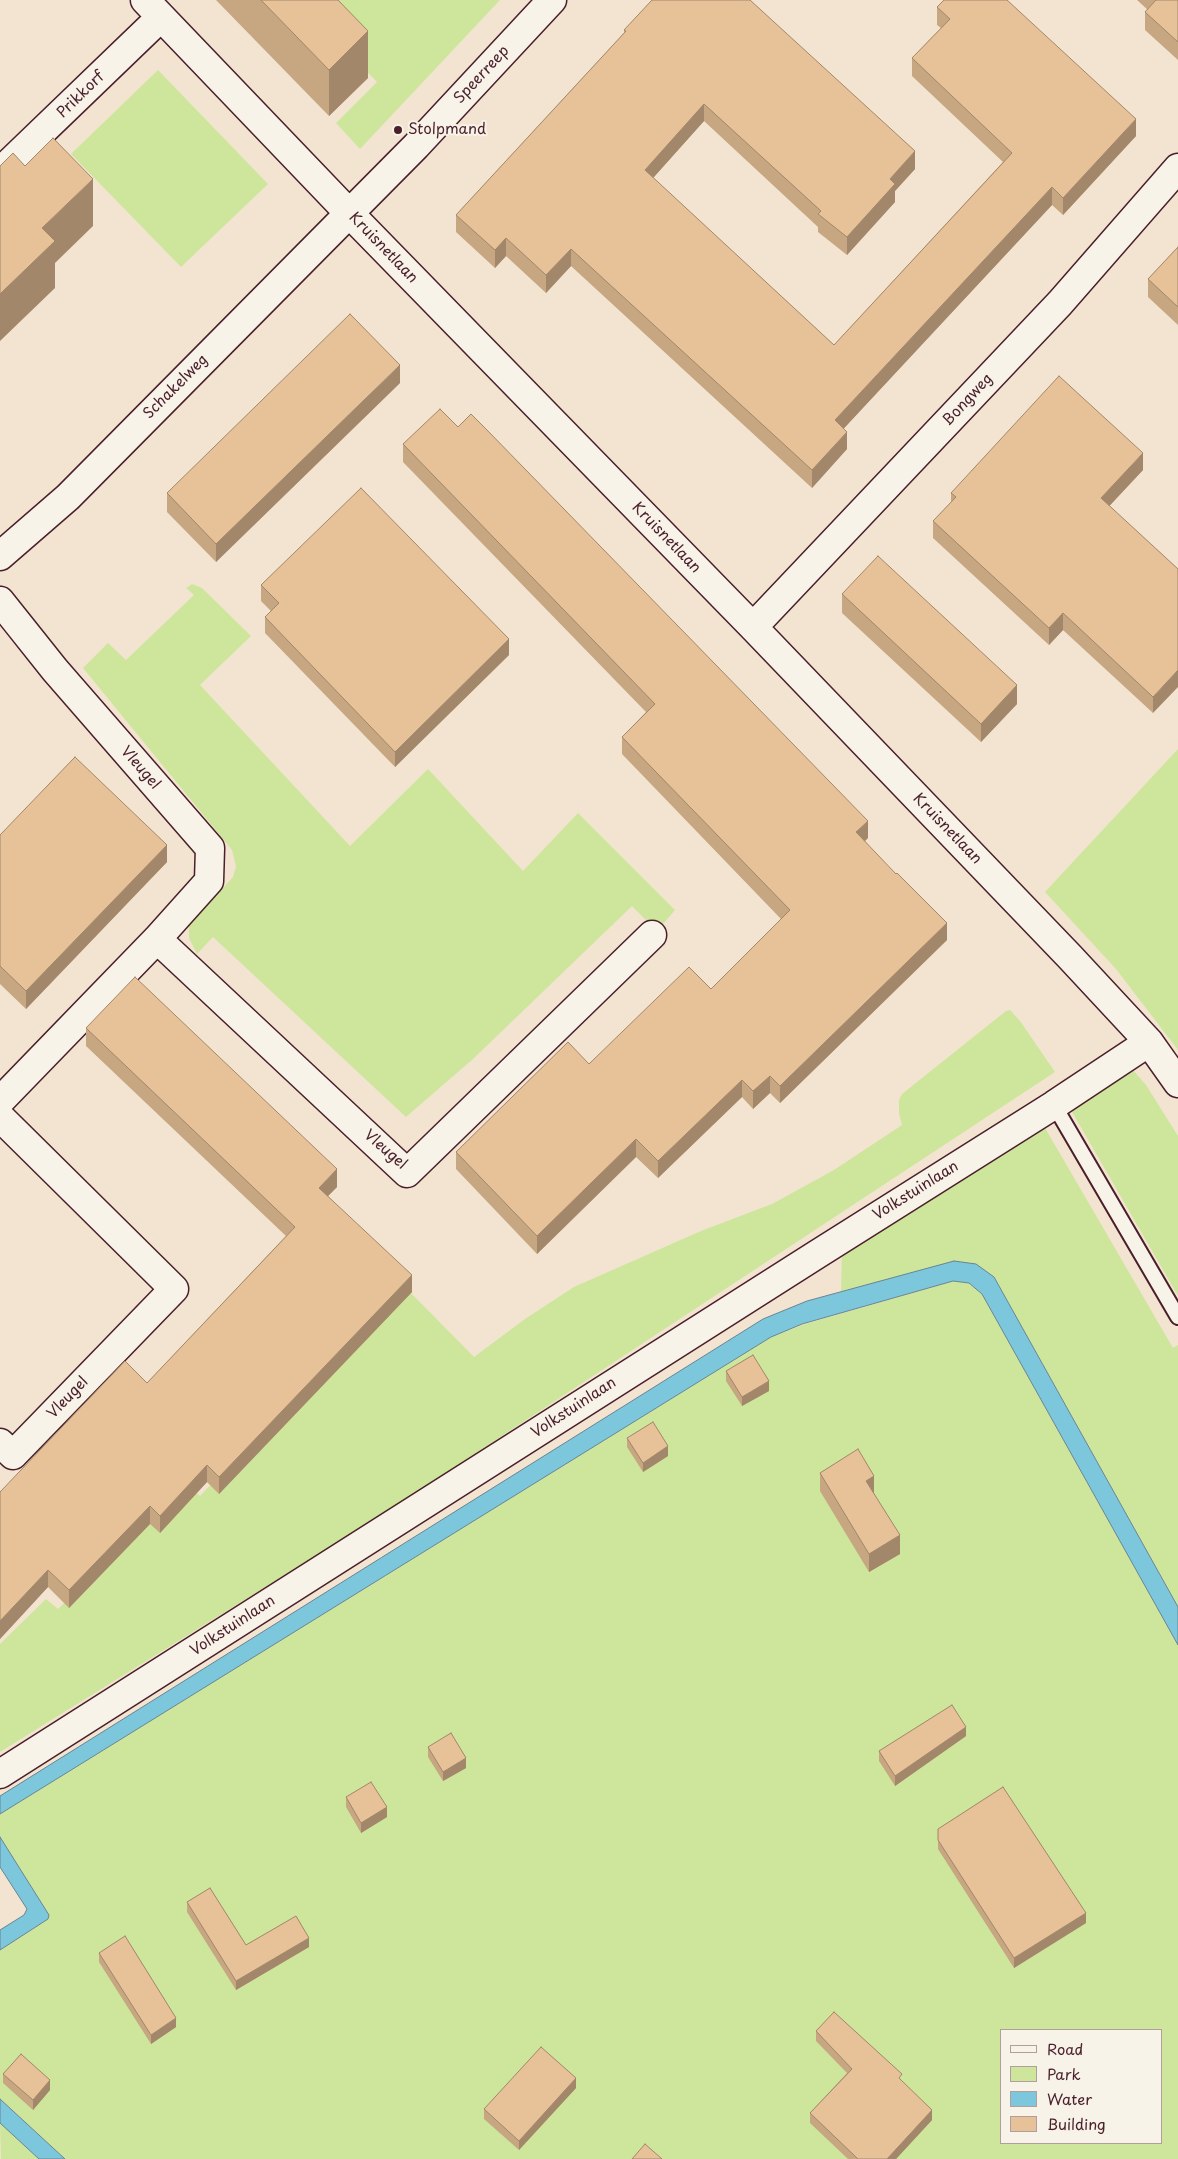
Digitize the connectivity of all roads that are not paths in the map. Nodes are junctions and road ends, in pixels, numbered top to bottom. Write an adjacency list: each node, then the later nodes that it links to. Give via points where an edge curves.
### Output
1 (552, 0): 5 (street, Speerreep, via 416,146)
2 (153, 8): 4 (street, Prikkorf); 5 (street, Kruisnetlaan)
3 (1178, 168): 8 (street, Bongweg, via 1060,303)
4 (0, 172)
5 (348, 212): 6 (street, Schakelweg, via 68,497); 8 (street, Kruisnetlaan)
6 (0, 556)
7 (0, 601): 10 (street, Vleugel, via 55,670 210,848 208,881)
8 (753, 627): 11 (street, Kruisnetlaan)
9 (652, 935): 10 (street, Vleugel, via 408,1173)
10 (157, 939): 13 (street, Vleugel)
11 (1149, 1042): 12 (street, Kruisnetlaan); 14 (street, Volkstuinlaan)
12 (1178, 1083)
13 (0, 1101)
14 (1054, 1105): 16 (lane); 18 (street, Volkstuinlaan)
15 (0, 1117): 17 (street, Vleugel, via 174,1289 13,1455)
16 (1178, 1317)
17 (0, 1443)
18 (0, 1774)

